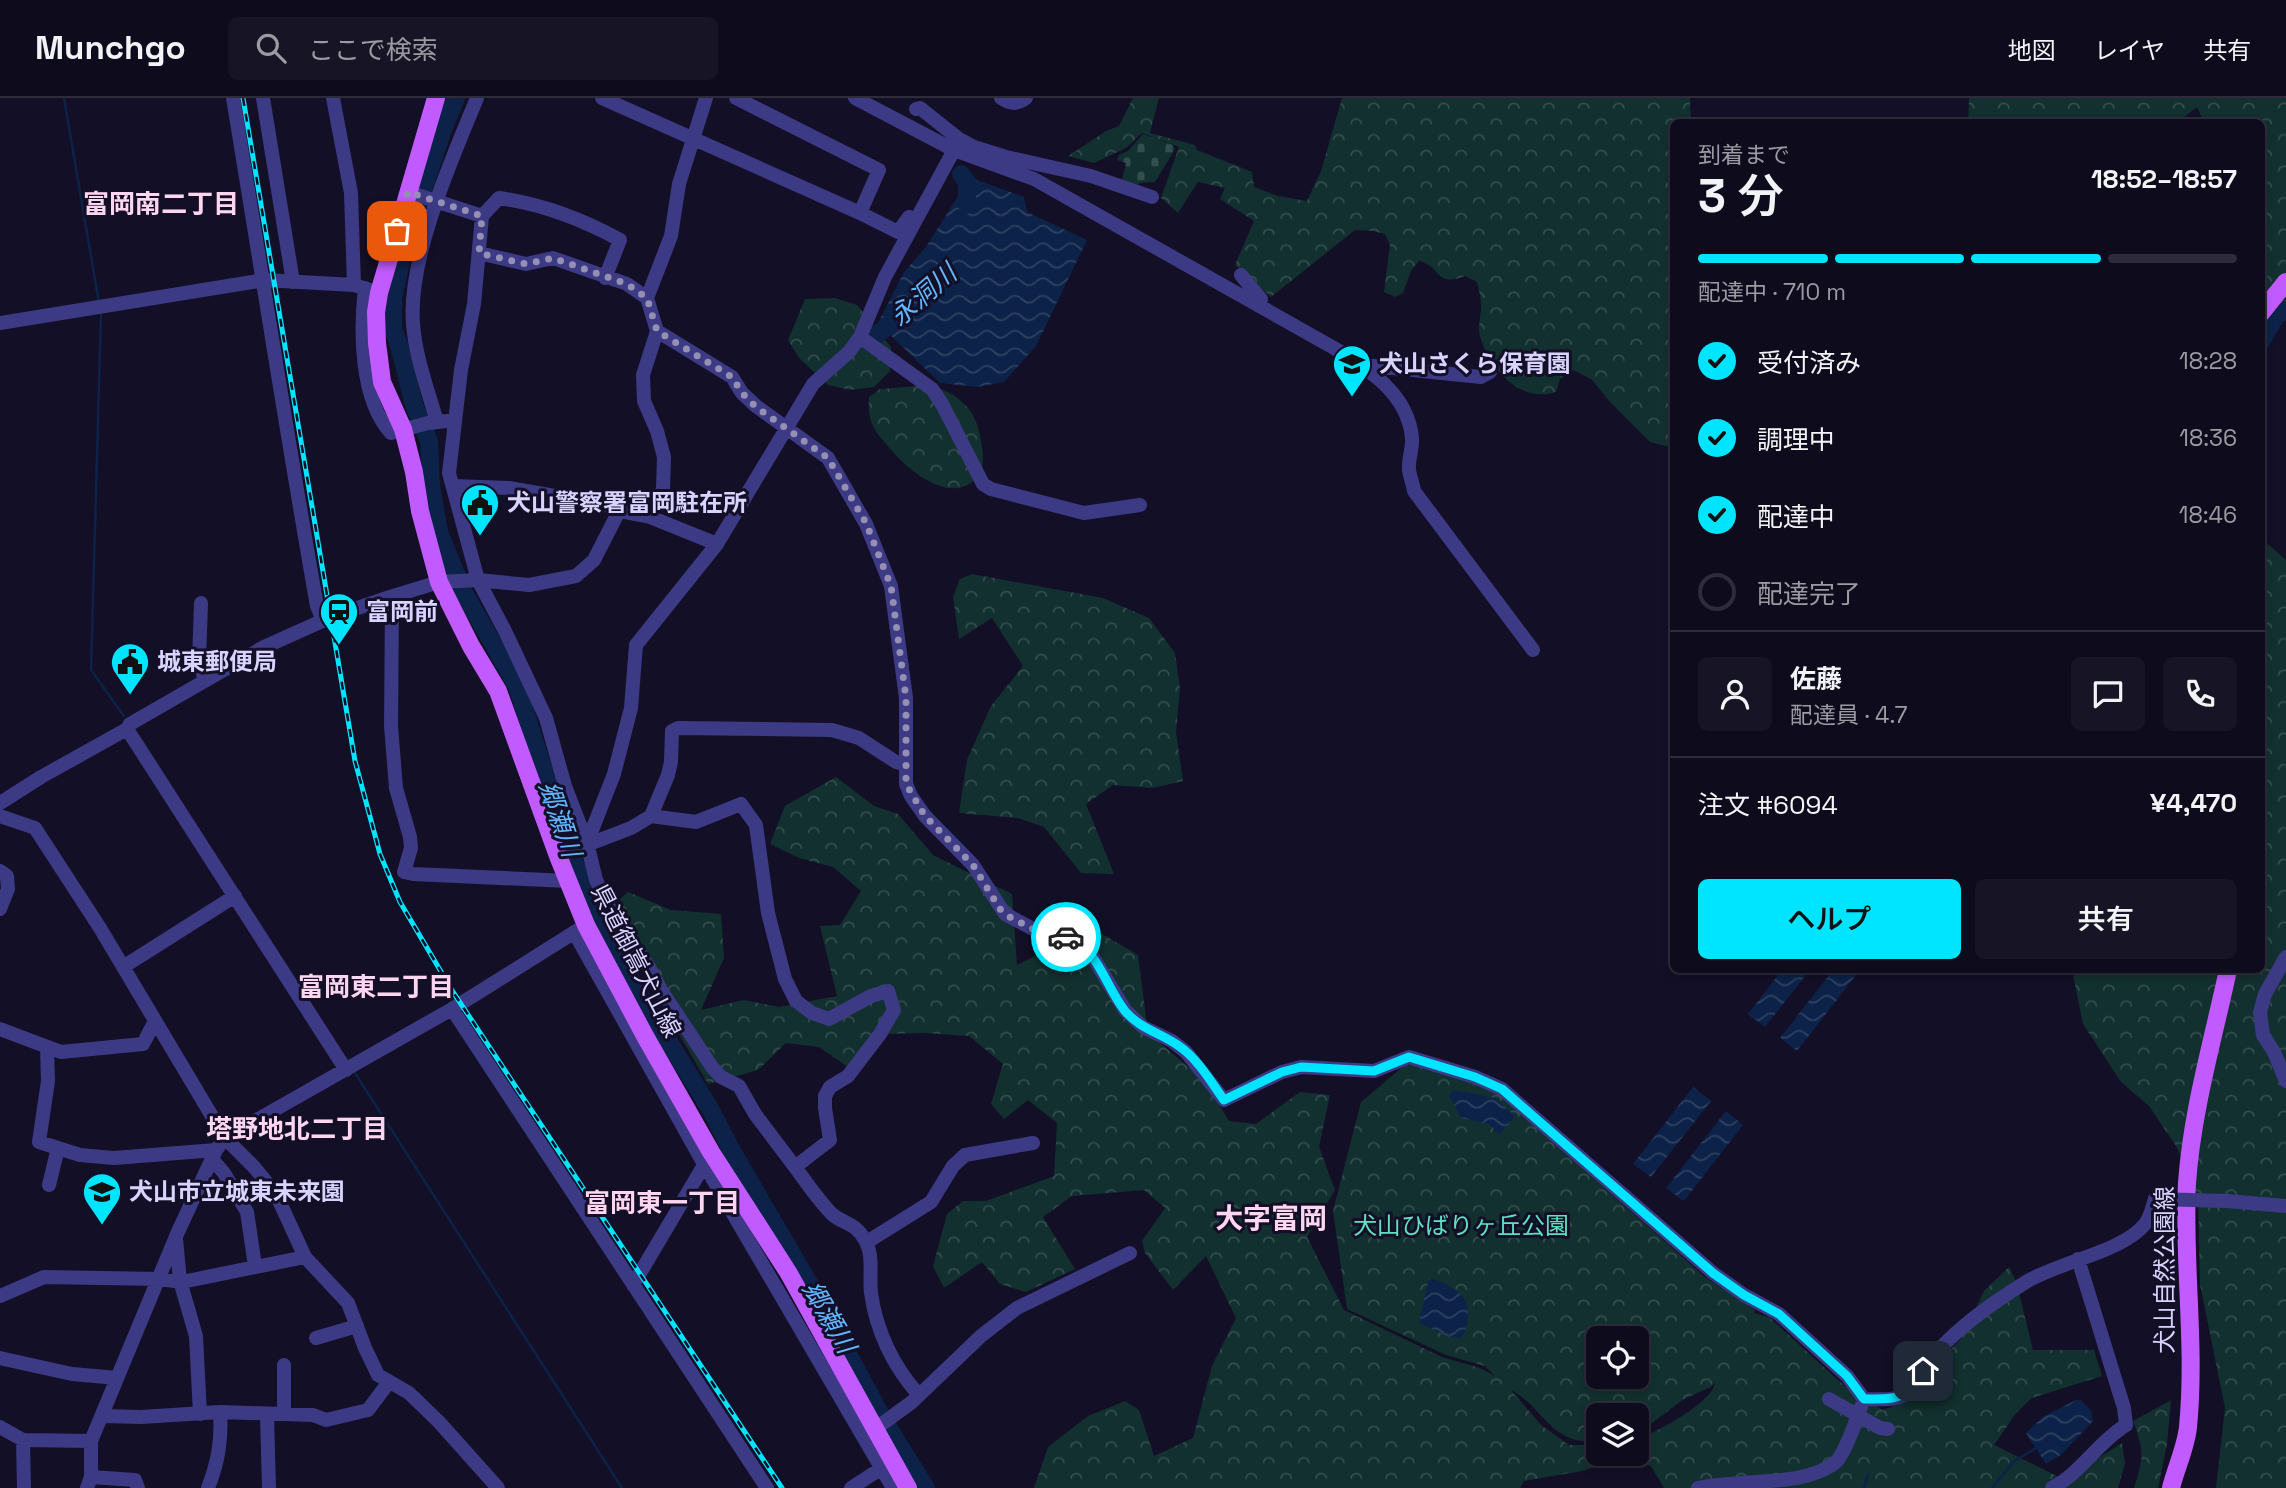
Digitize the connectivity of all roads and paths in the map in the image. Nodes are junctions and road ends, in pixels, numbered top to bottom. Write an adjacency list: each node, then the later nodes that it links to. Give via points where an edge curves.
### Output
1 (233, 98): 25 (street)
2 (263, 98): 26 (street)
3 (333, 98): 28 (street)
4 (436, 98): 17 (main road, 県道御嵩犬山線)
5 (477, 98): 19 (street)
6 (602, 98): 14 (street)
7 (706, 98): 14 (street)
8 (736, 98): 20 (street, via 879,170)
9 (855, 98): 13 (street)
10 (1001, 98): 11 (street, via 1009,103)
11 (1026, 98)
12 (915, 103): 13 (street, via 917,118); 18 (street, via 974,147 1091,176)
13 (912, 130): 15 (street)
14 (694, 138): 20 (street); 29 (street, via 679,184 671,236)
15 (954, 150): 16 (street); 30 (street, via 1034,179)
16 (943, 174): 20 (street, via 898,232); 34 (street, via 885,277)
17 (408, 192): 19 (street); 28 (main road, 県道御嵩犬山線)
18 (1153, 197)
19 (436, 202): 21 (street); 38 (street, via 414,291 412,321)
20 (860, 213)
21 (482, 216): 22 (street); 24 (street, via 499,198 527,202 589,223 620,240)
22 (479, 253): 24 (street, via 526,264 553,258); 37 (street)
23 (1241, 275): 30 (street, via 1259,294)
24 (605, 278): 29 (street, via 627,284)
25 (264, 280): 26 (street); 32 (street); 50 (street, via 288,443)
26 (293, 282): 28 (street)
27 (2286, 282): 31 (main road)
28 (366, 289): 40 (main road, 県道御嵩犬山線, via 376,312 382,382)
29 (647, 298): 33 (street)
30 (1259, 306): 35 (street)
31 (2265, 308)
32 (0, 323)
33 (657, 331): 39 (street, via 732,377 756,407); 44 (street, via 643,375 644,401 664,457 663,489)
34 (860, 337): 39 (street, via 813,384); 42 (street, via 932,389 983,484 991,489 1084,513)
35 (1368, 371): 36 (street, via 1373,366 1481,377); 51 (street, via 1407,413 1414,491)
36 (1490, 372)
37 (455, 421): 38 (street); 41 (street, via 449,473)
38 (433, 422): 40 (street)
39 (788, 428): 45 (street); 54 (street, via 828,458 866,523 891,586 906,698)
40 (403, 429): 47 (main road, 県道御嵩犬山線)
41 (453, 486): 43 (street, via 550,494); 46 (street)
42 (1140, 505)
43 (619, 511): 44 (street); 46 (street, via 594,560 576,576 529,585)
44 (650, 517): 45 (street)
45 (717, 544): 58 (street, via 636,645 631,708 614,774)
46 (478, 580): 47 (street); 58 (street, via 546,718)
47 (439, 582): 48 (street); 59 (main road, 県道御嵩犬山線, via 498,691)
48 (390, 597): 50 (street); 61 (street, via 396,788 411,848 404,872)
49 (201, 603): 52 (street, via 199,662)
50 (323, 621): 52 (street, via 262,648)
51 (1533, 650)
52 (205, 681): 53 (street)
53 (127, 729): 55 (street); 62 (street)
54 (904, 764): 57 (street, via 859,738 832,730 678,728 672,731 671,762); 99 (street, via 906,784 918,806 973,865 1000,909 1027,926 1068,937 1085,947 1125,1010 1143,1027 1186,1052 1224,1100 1301,1067 1374,1071 1409,1057 1502,1089 1713,1273 1779,1314 1812,1342)
55 (0, 803)
56 (0, 816): 66 (street, via 35,828)
57 (651, 816): 58 (street); 78 (street, via 696,822 741,804 756,825 768,913 785,979 796,1001 829,1019 888,991 894,1010 887,1022 848,1076 830,1087 825,1096 830,1140)
58 (587, 843): 59 (street); 78 (street, via 596,880 618,925 712,1068 739,1086)
59 (560, 855): 61 (main road, 県道御嵩犬山線)
60 (0, 870): 63 (street, via 8,882)
61 (568, 881): 64 (main road, 県道御嵩犬山線)
62 (235, 896): 66 (street); 72 (street)
63 (0, 909)
64 (580, 928): 68 (street); 77 (main road, 県道御嵩犬山線, via 645,1036)
65 (2286, 957): 73 (street, via 2260,1012 2263,1035)
66 (123, 967): 69 (street)
67 (2227, 973): 123 (main road, 犬山自然公園線, via 2195,1118 2188,1181 2185,1250 2192,1322 2188,1429)
68 (452, 1009): 72 (street); 89 (street)
69 (155, 1021): 71 (street, via 143,1044 61,1052); 76 (street)
70 (0, 1029): 71 (street)
71 (47, 1048): 75 (street, via 48,1081 39,1142)
72 (351, 1067): 76 (street)
73 (2286, 1081)
74 (1033, 1143): 82 (street, via 965,1155 931,1202)
75 (58, 1148): 76 (street, via 114,1158); 79 (street)
76 (217, 1149): 81 (street); 84 (street, via 254,1167 276,1194); 86 (street, via 247,1212)
77 (708, 1158): 89 (street); 106 (main road, 県道御嵩犬山線, via 788,1272); 110 (street)
78 (795, 1167): 82 (street, via 835,1216 854,1225)
79 (49, 1185)
80 (2286, 1206): 85 (street, bridge, via 2155,1199 2151,1215 2127,1240)
81 (176, 1238): 87 (street); 88 (street)
82 (867, 1242): 97 (street, via 875,1317 904,1379)
83 (1130, 1253): 97 (street, via 1017,1308)
84 (305, 1257): 86 (street); 91 (street, via 348,1303)
85 (2078, 1259): 99 (street, via 2027,1282 1955,1335 1936,1352 1911,1390 1897,1398); 122 (street, via 2126,1424 2078,1471)
86 (256, 1266): 88 (street)
87 (159, 1279): 88 (street); 90 (street, via 44,1277); 95 (street)
88 (180, 1281): 101 (street, via 197,1336)
89 (633, 1285): 117 (street)
90 (0, 1296)
91 (357, 1326): 92 (street); 96 (street, via 372,1366)
92 (316, 1338)
93 (0, 1358): 95 (street, via 72,1374)
94 (284, 1365): 102 (street)
95 (117, 1378): 104 (street)
96 (389, 1382): 102 (street, via 368,1410 326,1420); 116 (street, via 432,1415)
97 (918, 1394): 106 (street)
98 (1829, 1399): 107 (street, bridge)
99 (1864, 1399): 121 (street, via 1838,1461 1812,1482)
100 (220, 1412): 101 (street); 103 (street); 114 (street, via 222,1436)
101 (200, 1414): 104 (street)
102 (284, 1414): 103 (street)
103 (267, 1415): 115 (street)
104 (103, 1416): 109 (street)
105 (0, 1427): 108 (street)
106 (878, 1427): 110 (main road, 県道御嵩犬山線)
107 (1888, 1429)
108 (23, 1440): 109 (street); 112 (street)
109 (92, 1441): 111 (street)
110 (888, 1465): 118 (street); 119 (street); 120 (main road, 県道御嵩犬山線)
111 (89, 1483): 113 (street, via 135,1480)
112 (23, 1488)
113 (138, 1488)
114 (208, 1488)
115 (269, 1488)
116 (498, 1488)
117 (767, 1488)
118 (851, 1488)
119 (893, 1488)
120 (908, 1488)
121 (1698, 1488)
122 (2052, 1488)
123 (2171, 1488)

